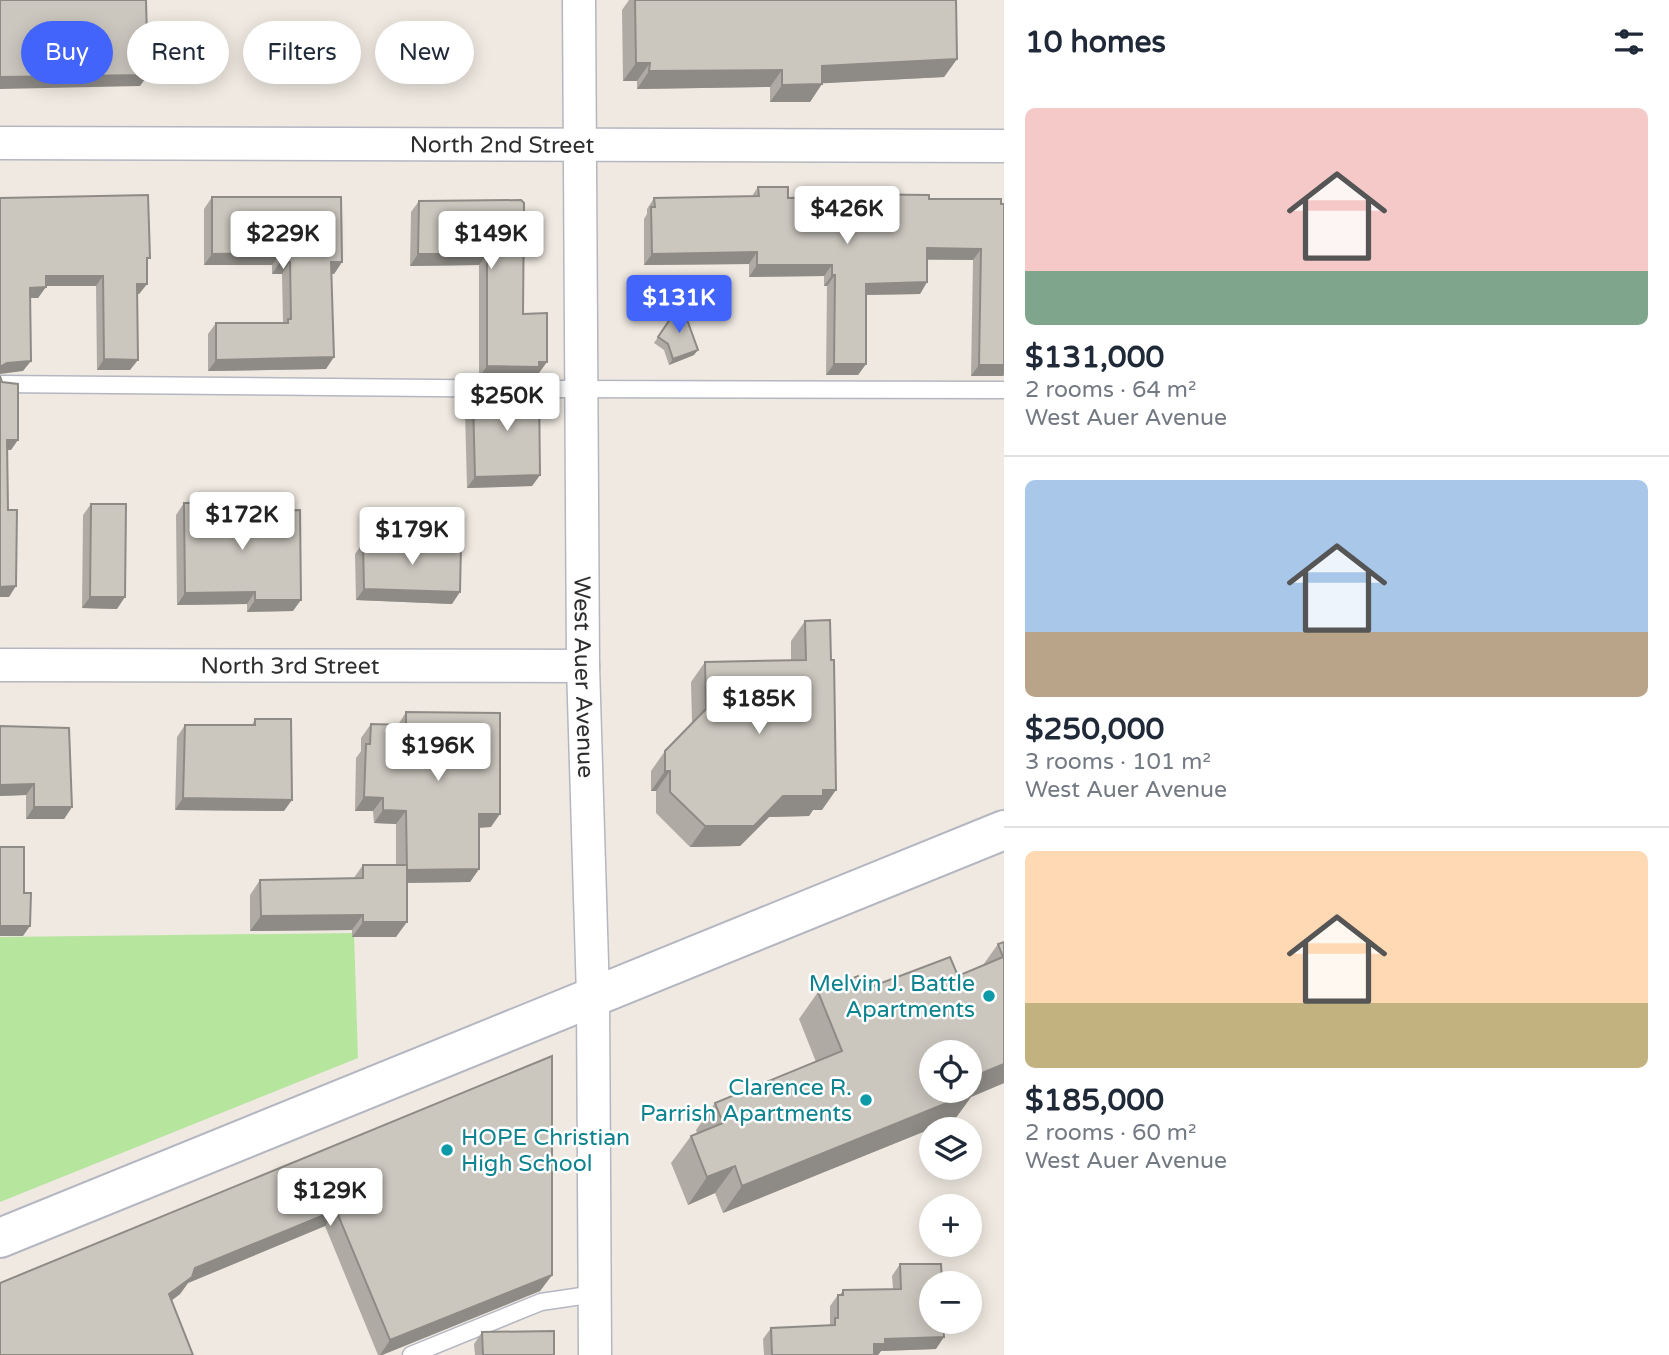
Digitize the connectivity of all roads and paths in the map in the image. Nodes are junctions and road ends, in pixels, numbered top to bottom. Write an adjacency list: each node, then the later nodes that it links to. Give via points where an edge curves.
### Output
1 (579, 0): 4 (street, West Auer Avenue)
2 (0, 143): 4 (street, North 2nd Street)
3 (1004, 146): 4 (street, North 2nd Street)
4 (580, 147): 6 (street, West Auer Avenue)
5 (0, 384): 6 (lane)
6 (580, 390): 7 (lane); 9 (street, West Auer Avenue)
7 (1004, 390)
8 (0, 665): 9 (street, North 3rd Street)
9 (583, 666): 11 (street, West Auer Avenue)
10 (1004, 830): 11 (main road)
11 (593, 996): 12 (main road); 13 (street, West Auer Avenue)
12 (0, 1238)
13 (595, 1294): 14 (lane, via 541,1302); 15 (street, West Auer Avenue)
14 (411, 1355)
15 (595, 1355)

